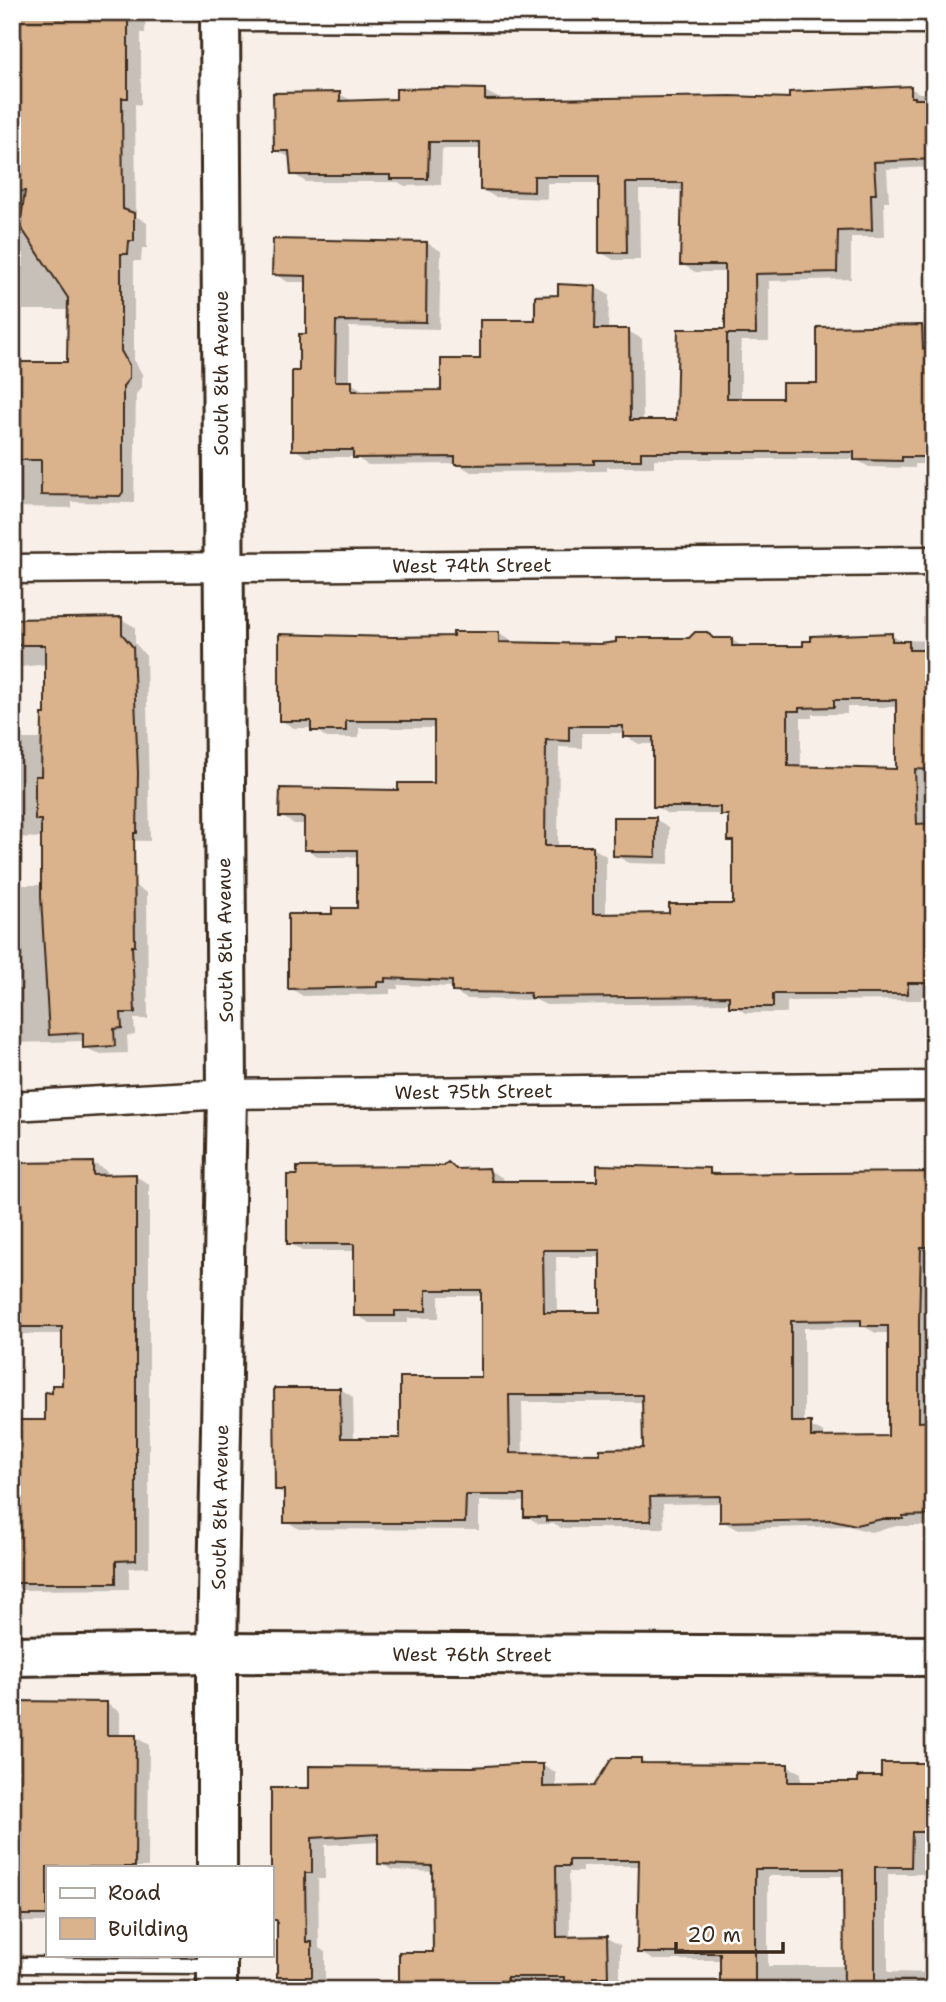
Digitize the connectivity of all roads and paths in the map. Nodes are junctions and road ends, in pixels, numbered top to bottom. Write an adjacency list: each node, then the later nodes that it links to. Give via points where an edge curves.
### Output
1 (220, 14): 2 (street); 4 (street, South 8th Avenue)
2 (934, 19)
3 (934, 561): 4 (street, West 74th Street)
4 (221, 568): 5 (street, West 74th Street); 7 (street, South 8th Avenue)
5 (12, 569)
6 (934, 1086): 7 (street, West 75th Street)
7 (227, 1094): 8 (street, West 75th Street); 9 (street, South 8th Avenue)
8 (12, 1106)
9 (217, 1653): 10 (street, West 76th Street); 11 (street, West 76th Street); 12 (street, South 8th Avenue)
10 (12, 1656)
11 (934, 1656)
12 (217, 1866)
13 (12, 1965): 14 (lane)
14 (217, 1970)

